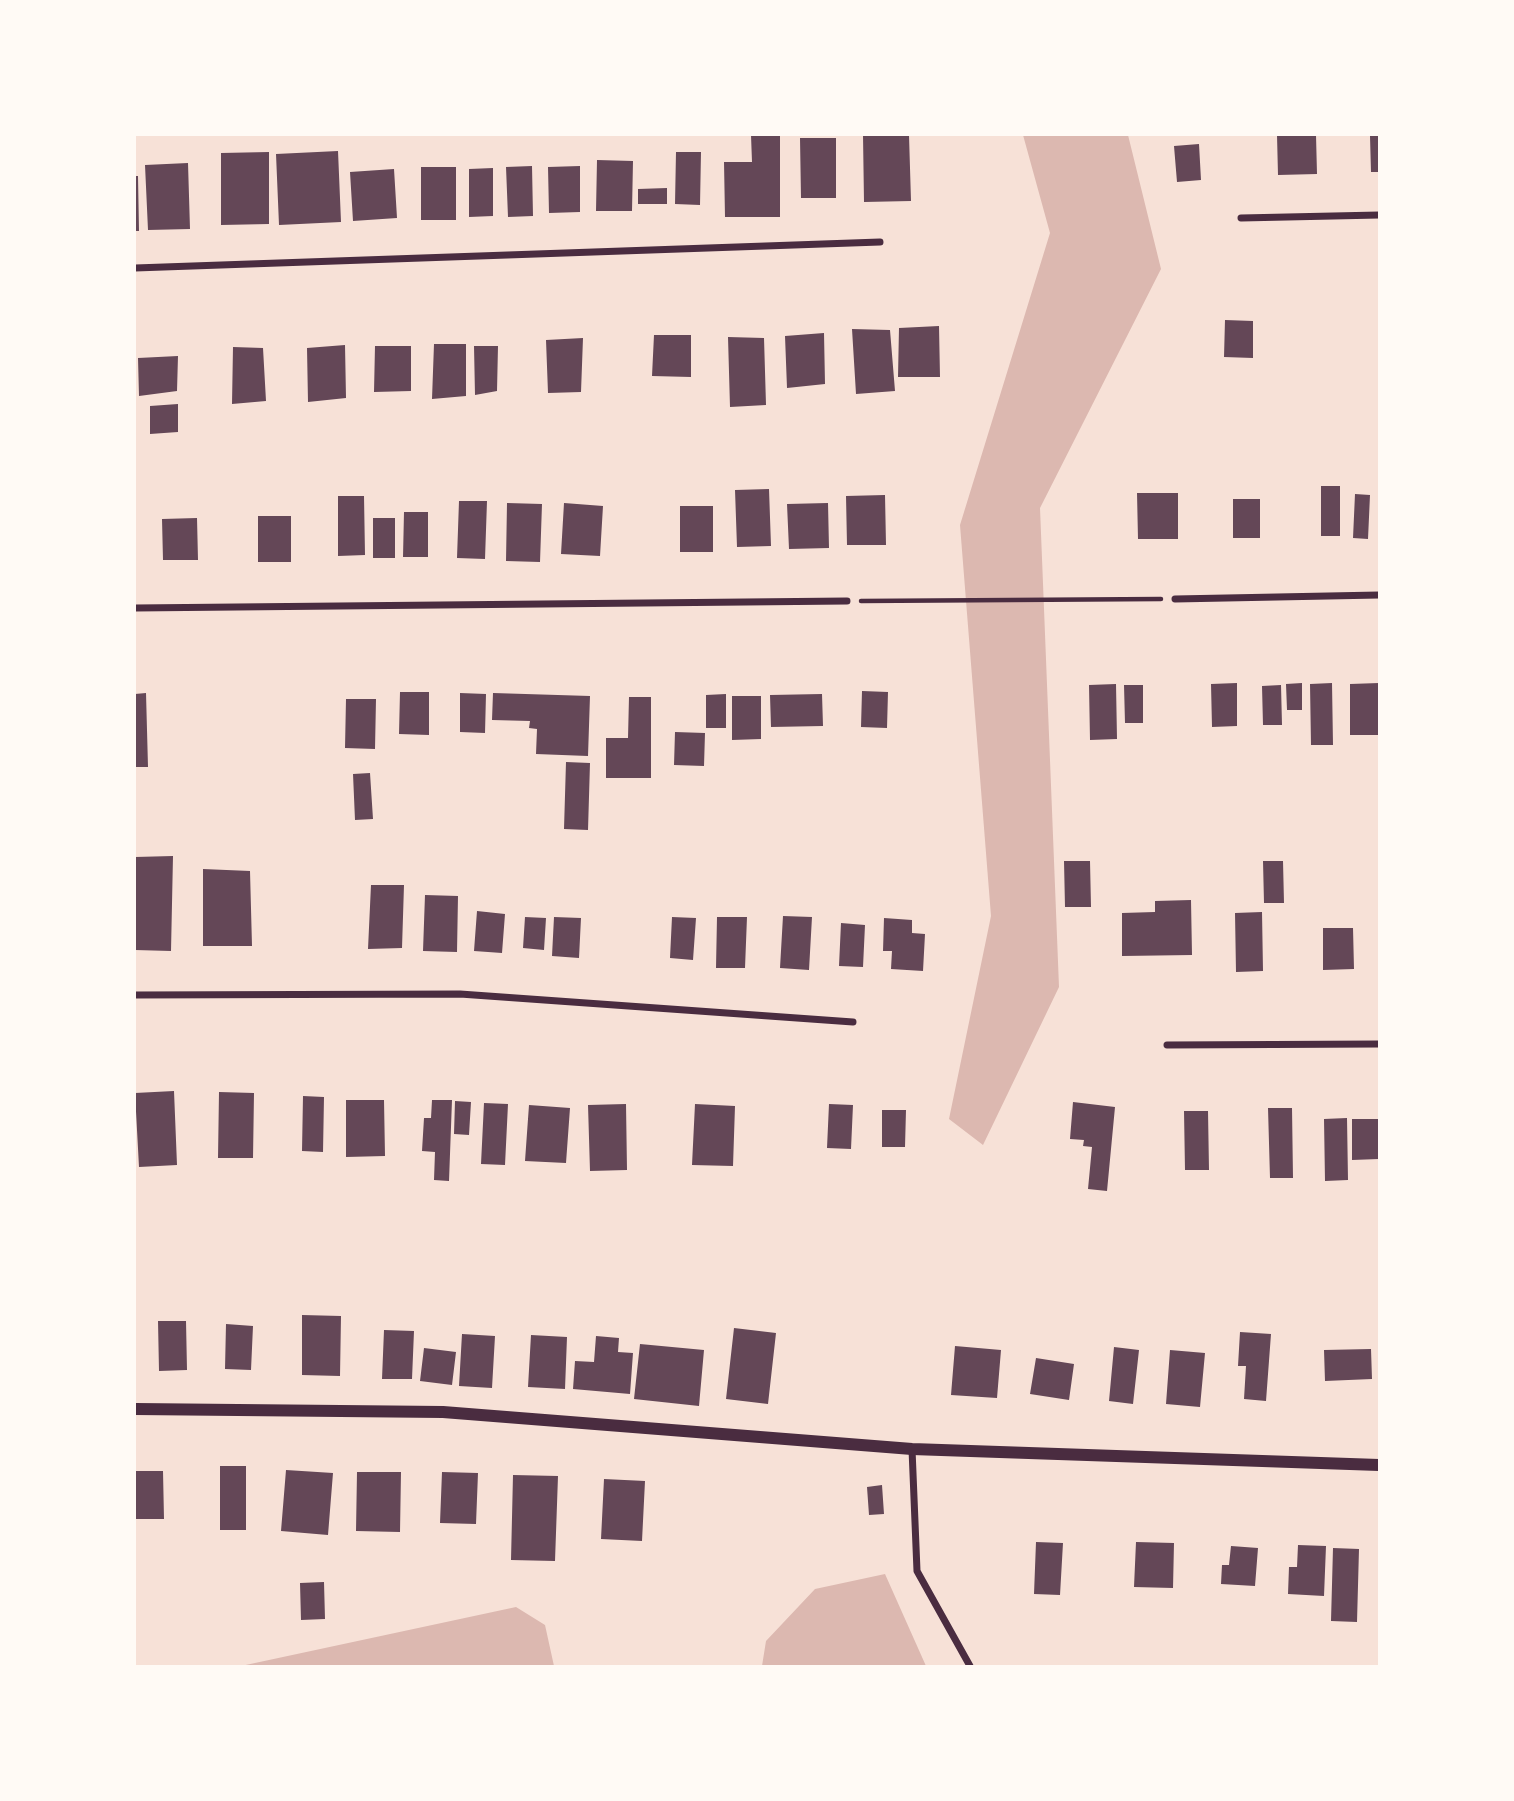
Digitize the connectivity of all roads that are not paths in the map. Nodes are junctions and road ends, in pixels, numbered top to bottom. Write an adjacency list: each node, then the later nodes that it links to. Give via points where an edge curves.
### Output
1 (1379, 215): 2 (street)
2 (1241, 218)
3 (880, 242): 4 (street)
4 (135, 268)
5 (1379, 595): 6 (street)
6 (1175, 599)
7 (847, 601): 8 (street)
8 (135, 608)
9 (135, 995): 10 (street, via 460,993)
10 (853, 1023)
11 (1379, 1044): 12 (street)
12 (1167, 1045)
13 (135, 1409): 14 (street, via 443,1412)
14 (912, 1449): 15 (street); 16 (street, via 917,1571)
15 (1379, 1465)
16 (970, 1666)

